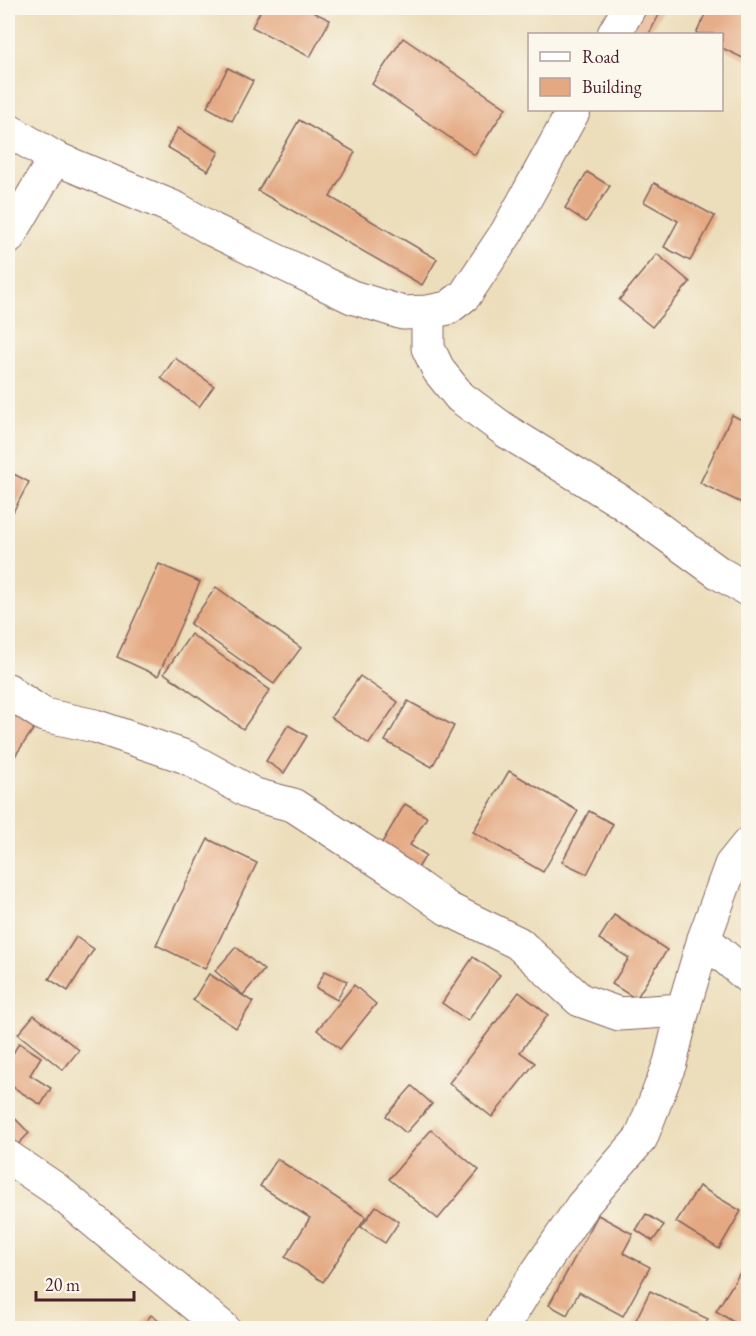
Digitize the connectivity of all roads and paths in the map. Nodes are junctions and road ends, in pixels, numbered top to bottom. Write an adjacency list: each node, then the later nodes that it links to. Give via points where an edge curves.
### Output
1 (629, 8): 2 (street)
2 (615, 33)
3 (573, 111): 7 (street, via 507,232 465,295 448,308)
4 (8, 130): 5 (street)
5 (55, 158): 6 (street); 7 (street, via 177,209 352,297 404,313)
6 (8, 238)
7 (428, 312): 8 (street, via 428,348 439,371 460,398 620,501)
8 (748, 590)
9 (8, 690): 13 (street, via 44,715 95,726 186,757 255,795 293,805 448,909 518,944 580,1000 619,1014)
10 (748, 844): 11 (street, via 731,865)
11 (704, 939): 12 (street); 13 (street)
12 (748, 977)
13 (683, 1010): 16 (street, via 670,1063 641,1137 582,1206)
14 (8, 1157): 15 (street, via 54,1188)
15 (223, 1329)
16 (502, 1329)

